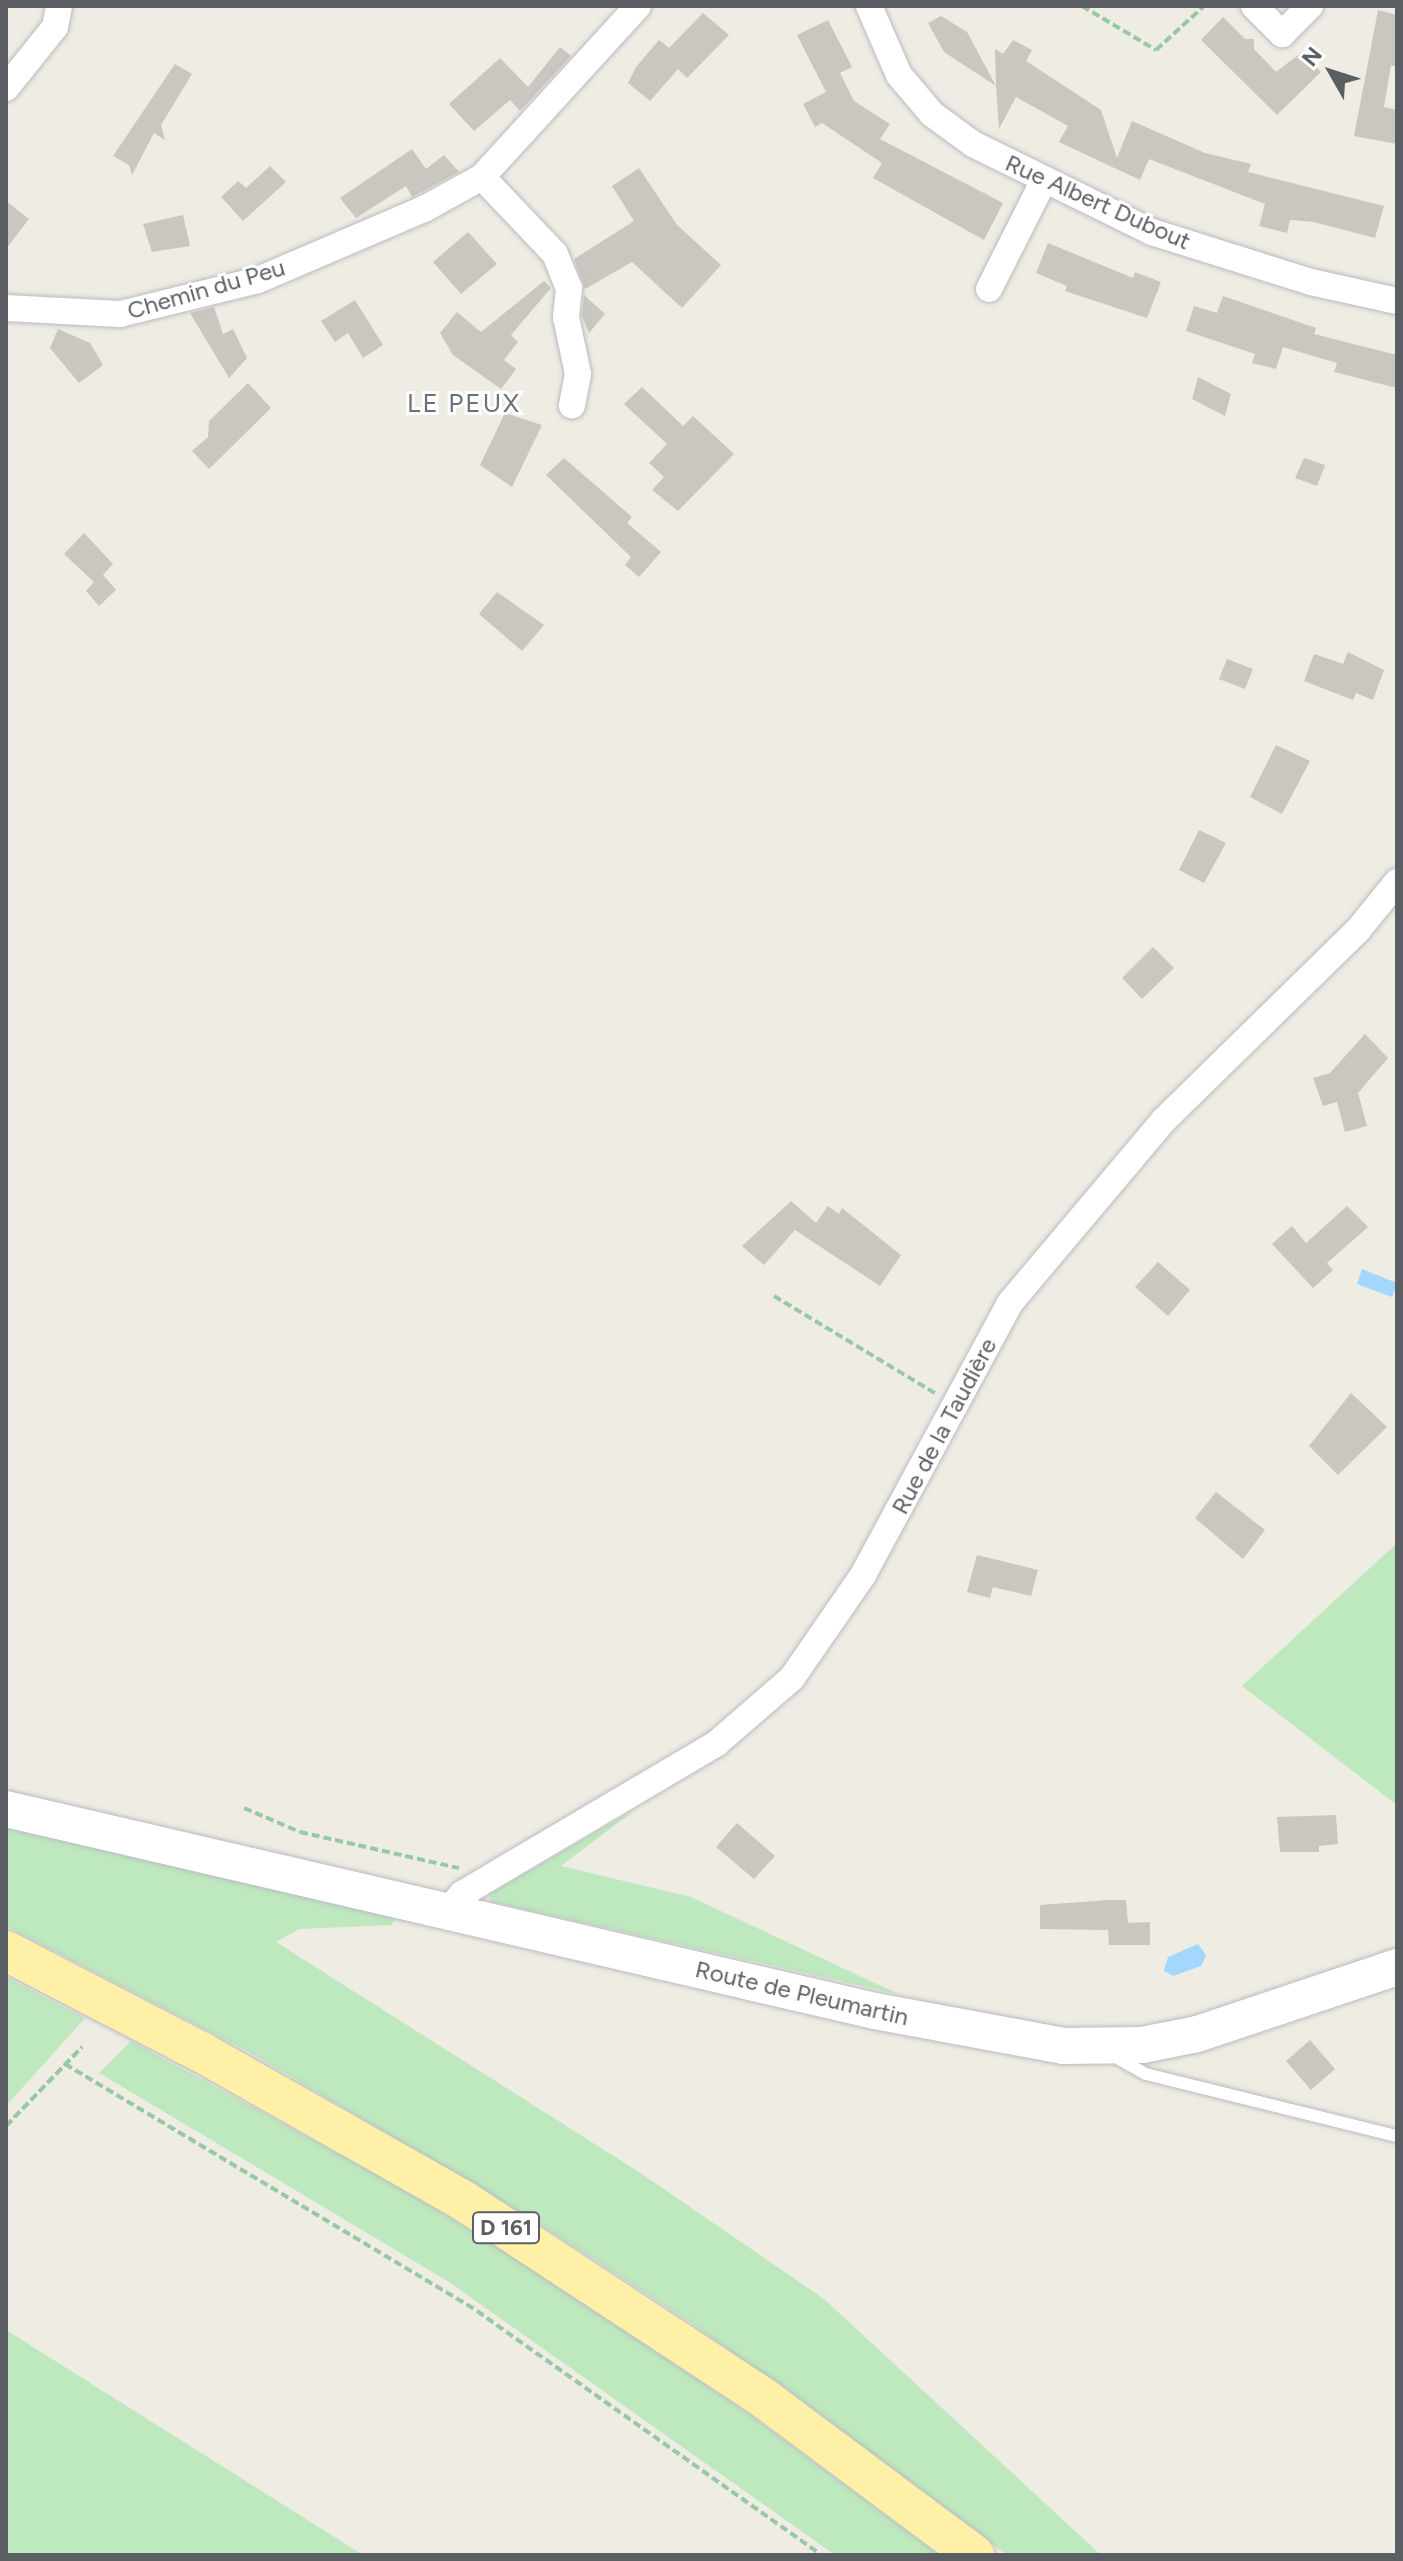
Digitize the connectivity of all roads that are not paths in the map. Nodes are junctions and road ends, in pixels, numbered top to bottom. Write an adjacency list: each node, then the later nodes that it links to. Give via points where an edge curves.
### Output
1 (59, 6): 6 (street, via 55,27)
2 (638, 6): 7 (street, Chemin du Peu)
3 (869, 6): 8 (street, Rue Albert Dubout, via 899,75 932,114)
4 (1254, 6): 5 (street, via 1282,34)
5 (1310, 6)
6 (6, 88)
7 (482, 177): 11 (street, Chemin du Peu, via 424,209 258,280 120,314); 12 (street, via 555,254 569,288 566,317 578,374)
8 (1043, 182): 9 (street); 10 (street, Rue Albert Dubout, via 1212,252)
9 (989, 289)
10 (1397, 301)
11 (6, 308)
12 (572, 405)
13 (1397, 882): 15 (street, Rue de la Taudière, via 1358,930 1164,1120 1010,1303 840,1614 767,1704 717,1743 488,1878)
14 (6, 1809): 15 (main road, Route de Pleumartin)
15 (448, 1911): 18 (main road, Route de Pleumartin, via 931,2023)
16 (6, 1951): 20 (main road, D 161, via 464,2201 739,2381)
17 (1397, 1967): 18 (main road, Route de Pleumartin, via 1197,2034)
18 (1101, 2047): 19 (lane, via 1146,2074)
19 (1397, 2136)
20 (974, 2555)

